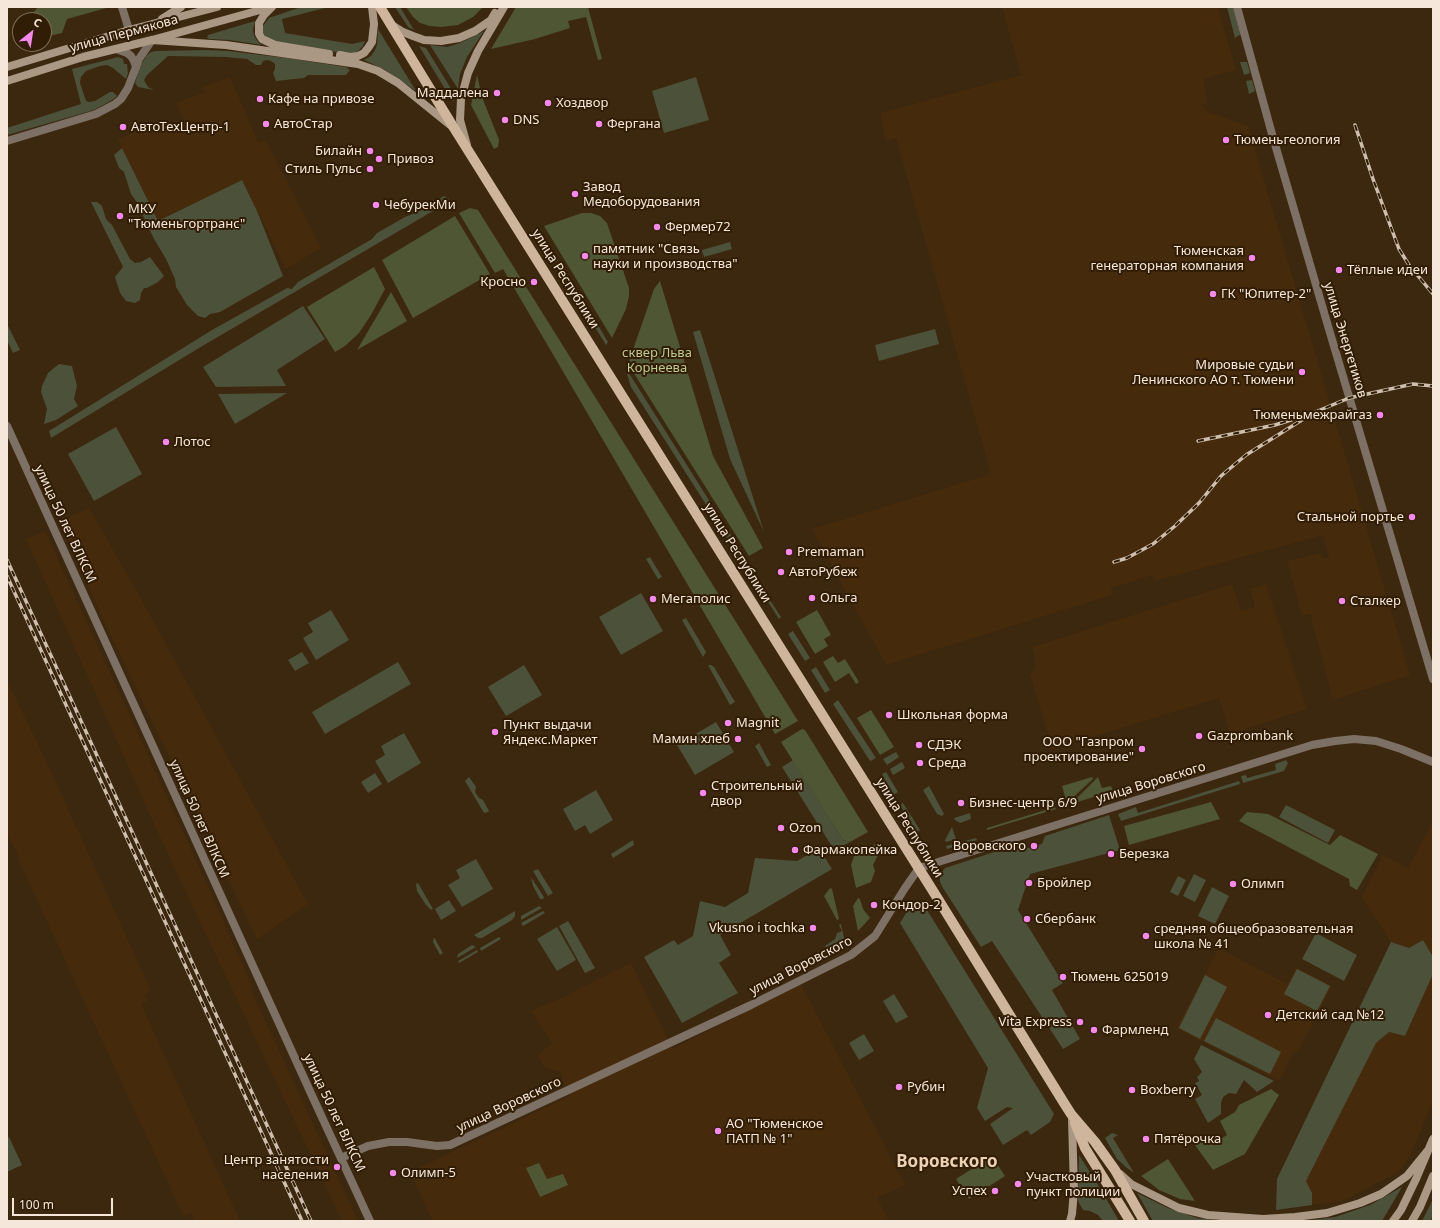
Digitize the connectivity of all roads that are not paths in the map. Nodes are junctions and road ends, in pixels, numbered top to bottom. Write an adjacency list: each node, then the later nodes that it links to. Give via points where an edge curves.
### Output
1 (122, 7): 12 (street)
2 (181, 7): 10 (main road)
3 (217, 7): 10 (main road, улица Пермякова)
4 (272, 7): 5 (main road, via 259,23 259,34 262,39 275,45 350,57 364,53 372,42); 13 (main road, улица Пермякова)
5 (372, 7)
6 (380, 7): 11 (main road, улица Республики)
7 (499, 7): 11 (main road, via 491,20 475,31 440,42 413,36)
8 (504, 7): 20 (main road, via 478,51 468,73 461,99 460,120)
9 (1237, 7): 22 (street, улица Энергетиков, via 1326,320)
10 (155, 23): 12 (main road, улица Пермякова)
11 (391, 24): 18 (main road, улица Республики)
12 (129, 30): 15 (main road, улица Пермякова)
13 (152, 40): 14 (main road, улица Пермякова); 16 (street); 18 (main road, via 226,45 358,64 378,71 398,83)
14 (116, 49): 16 (street, via 131,56); 17 (main road, улица Пермякова)
15 (7, 67)
16 (136, 67): 19 (street, via 125,94 107,109)
17 (7, 80)
18 (454, 128): 20 (main road, улица Республики)
19 (7, 141)
20 (467, 148): 24 (main road, улица Республики)
21 (7, 426): 28 (street, улица 50 лет ВЛКСМ)
22 (1433, 679)
23 (1433, 762): 24 (street, улица Воровского, via 1376,742 1354,740 1312,745)
24 (919, 868): 25 (main road, улица Республики); 28 (street, улица Воровского, via 875,936 851,955 751,1005 450,1145 389,1142 368,1146)
25 (1071, 1114): 29 (main road, улица Республики); 32 (main road, via 1074,1190); 33 (main road, улица Республики, via 1085,1148)
26 (1433, 1139): 27 (main road)
27 (1429, 1149): 29 (main road, via 1407,1176 1381,1194 1327,1213 1295,1217 1263,1219 1208,1215 1179,1208 1130,1184); 35 (main road, via 1401,1210)
28 (341, 1158): 31 (street, улица 50 лет ВЛКСМ)
29 (1115, 1170): 34 (main road, улица Республики)
30 (1433, 1176): 36 (main road)
31 (370, 1221)
32 (1070, 1221)
33 (1130, 1221)
34 (1144, 1221)
35 (1393, 1221)
36 (1412, 1221)

